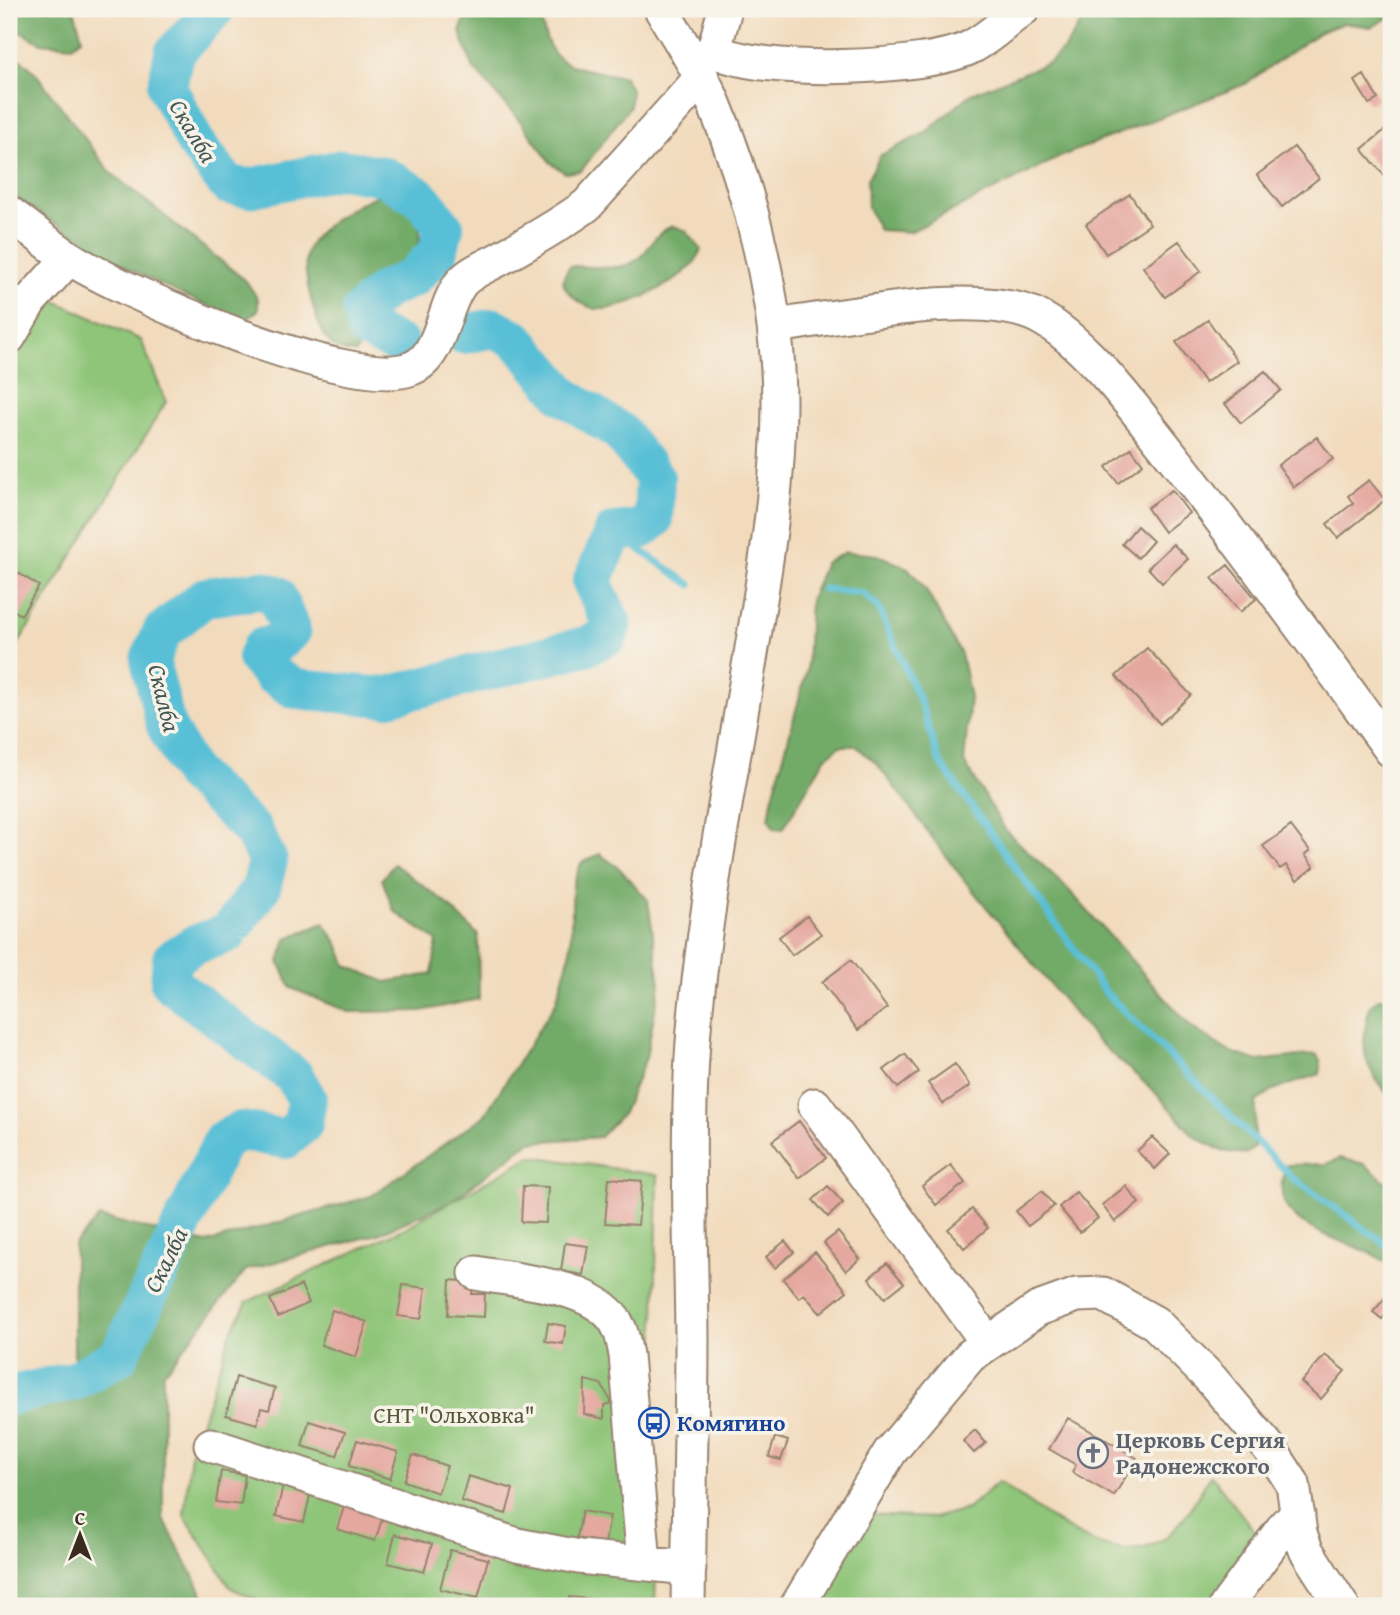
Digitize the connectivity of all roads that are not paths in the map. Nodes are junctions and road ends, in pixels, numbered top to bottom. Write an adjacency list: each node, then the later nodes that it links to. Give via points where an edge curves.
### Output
1 (661, 9): 4 (street)
2 (725, 9): 4 (street)
3 (1023, 9): 4 (street, via 972,47 940,58 785,68 729,60)
4 (703, 64): 6 (street, via 587,205 463,280 429,358 412,369 382,374 305,356 140,295); 7 (street, via 753,224)
5 (9, 212): 6 (street)
6 (69, 258): 8 (street, via 30,301)
7 (774, 326): 9 (street, via 966,305 1035,316 1057,329 1125,396 1241,544); 16 (street, via 779,399 768,554 716,861 695,1017 690,1148)
8 (9, 337)
9 (1391, 750)
10 (815, 1105): 12 (street)
11 (476, 1273): 15 (street, via 582,1295 606,1310 619,1327 626,1355)
12 (987, 1342): 14 (street, via 1060,1299 1103,1294 1126,1304 1155,1323 1211,1379 1270,1449 1293,1484); 18 (street, via 890,1452)
13 (211, 1445): 15 (street, via 517,1545)
14 (1298, 1515): 19 (street, via 1286,1524); 20 (street, via 1306,1550)
15 (644, 1563): 16 (street)
16 (689, 1568): 17 (street)
17 (688, 1606)
18 (797, 1606)
19 (1226, 1606)
20 (1342, 1606)

